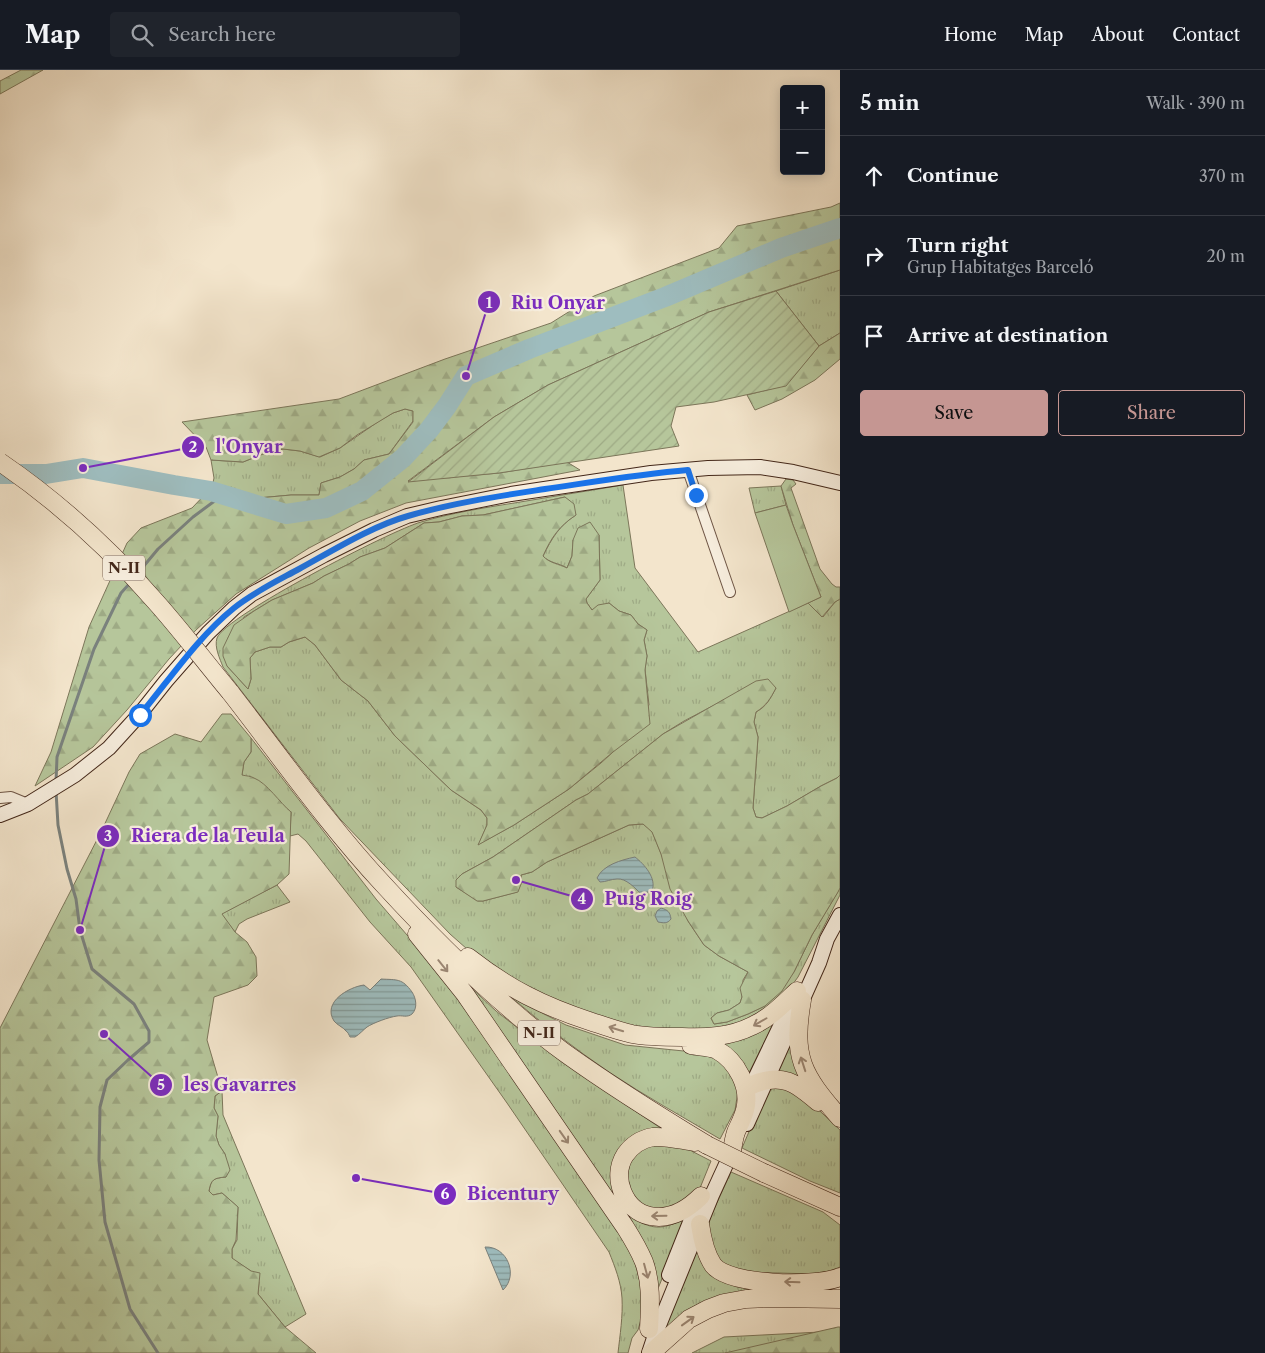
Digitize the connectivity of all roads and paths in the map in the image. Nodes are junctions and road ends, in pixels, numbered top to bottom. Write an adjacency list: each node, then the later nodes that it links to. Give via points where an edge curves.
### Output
1 (0, 462): 8 (highway, N-II, bridge, via 66,513 155,600)
2 (688, 470): 3 (main road, via 760,467); 4 (street); 6 (main road, via 642,474 458,504 407,516 324,555 252,594 234,608 208,633 109,748 76,776)
3 (840, 483)
4 (730, 592)
5 (0, 798): 6 (street, via 11,797)
6 (28, 804): 7 (main road)
7 (0, 815)
8 (372, 871): 9 (highway, N-II); 23 (highway, one-way to 23, via 391,904 465,994 625,1227 647,1272)
9 (392, 894): 12 (highway, one-way to 9, via 615,1029 529,998 489,972 419,911); 15 (highway, N-II, via 499,999 540,1033 636,1102)
10 (840, 915): 11 (main road)
11 (800, 996): 12 (highway, one-way to 12, via 748,1028 719,1036); 13 (main road); 14 (highway, one-way to 11, via 804,1068 798,1030)
12 (664, 1037): 13 (highway, via 715,1049 730,1060 743,1082)
13 (755, 1087): 14 (highway, via 779,1079 790,1082); 16 (highway, via 735,1134); 16 (main road, via 746,1124); 17 (main road)
14 (840, 1119)
15 (708, 1145): 17 (highway, one-way to 15, via 685,1210 671,1216 651,1217 629,1202 621,1190 619,1173 628,1152 648,1138 670,1137); 18 (highway, N-II, bridge)
16 (732, 1151): 20 (main road)
17 (701, 1196): 23 (main road)
18 (832, 1204): 19 (highway)
19 (840, 1218)
20 (700, 1224): 21 (highway, one-way to 20, via 809,1283 751,1280 727,1275 713,1265 706,1252); 25 (main road)
21 (840, 1277)
22 (840, 1299): 25 (highway, one-way to 22, via 690,1319 724,1303 774,1298)
23 (649, 1329): 24 (main road)
24 (641, 1353)
25 (650, 1353)

